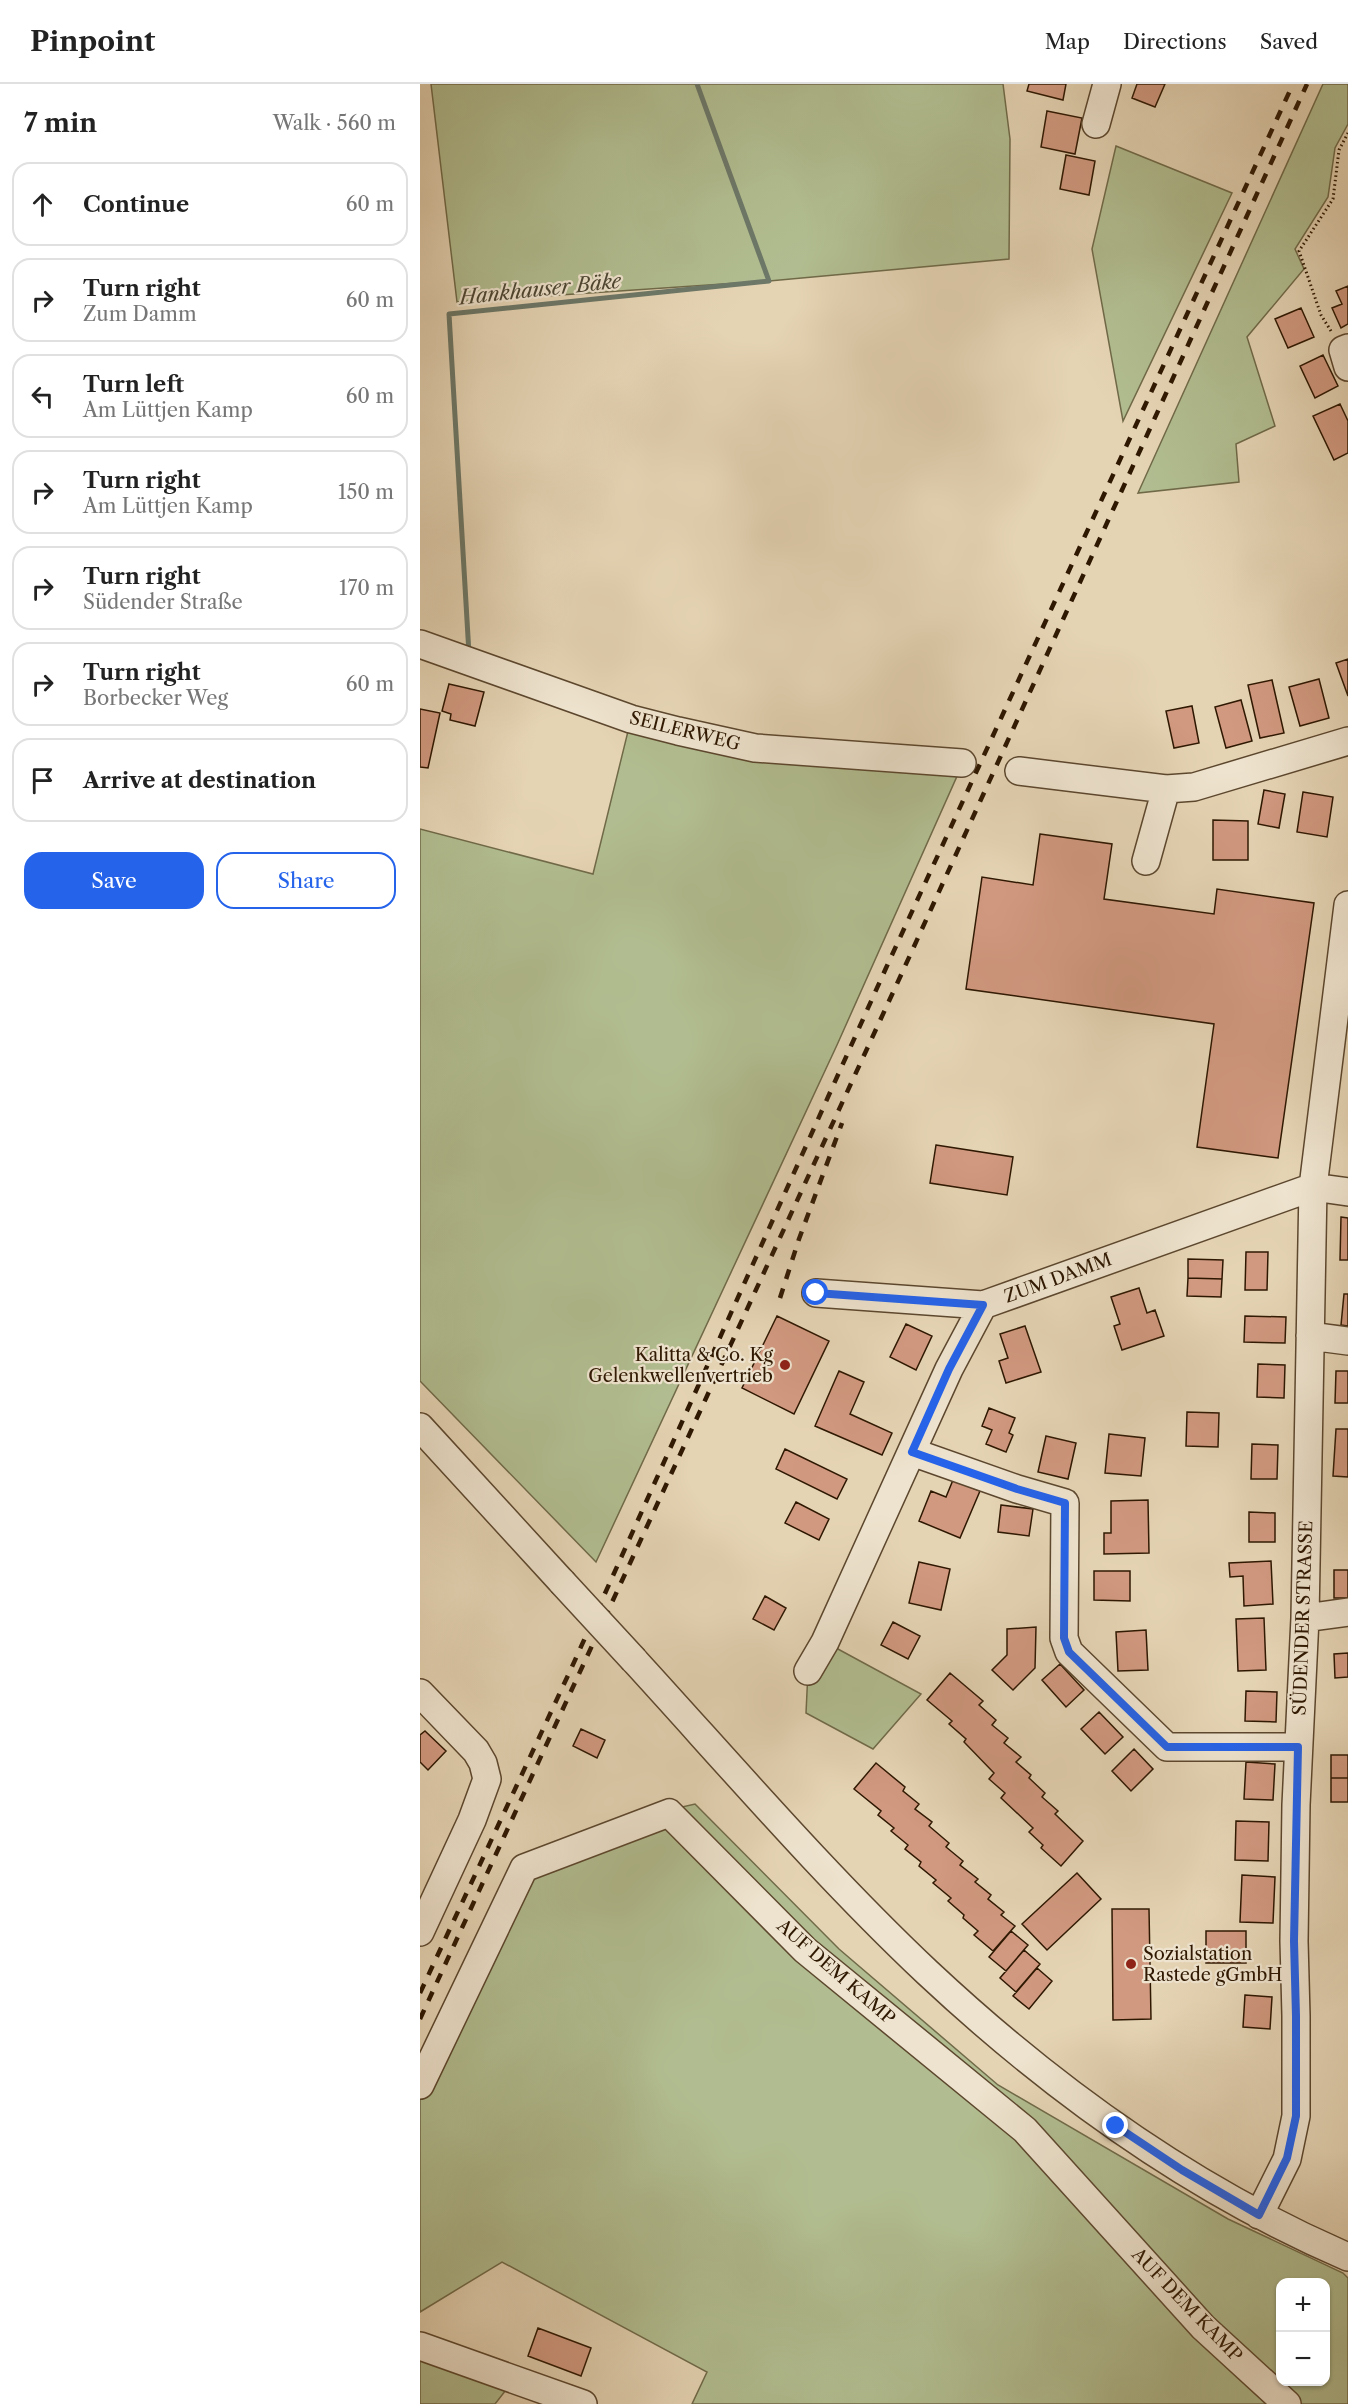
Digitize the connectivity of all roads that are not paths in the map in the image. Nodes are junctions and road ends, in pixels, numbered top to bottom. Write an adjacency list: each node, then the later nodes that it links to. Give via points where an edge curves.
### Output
1 (1107, 84): 2 (street)
2 (1096, 124)
3 (420, 644): 5 (street, SEILERWEG, via 631,719 755,748)
4 (1348, 741): 7 (street, via 1194,787)
5 (962, 763)
6 (1019, 771): 7 (street)
7 (1166, 789): 8 (street)
8 (1146, 861)
9 (1348, 906): 10 (street, SÜDENDER STRASSE)
10 (1313, 1187): 11 (street); 13 (street, ZUM DAMM); 14 (street, SÜDENDER STRASSE)
11 (1348, 1191)
12 (816, 1293): 13 (street)
13 (983, 1305): 17 (street, ZUM DAMM)
14 (1310, 1336): 15 (street); 19 (street, SÜDENDER STRASSE)
15 (1348, 1341)
16 (420, 1427): 25 (street, bridge, via 865,1910 927,1972 1053,2080 1182,2170)
17 (912, 1452): 20 (street, ZUM DAMM); 22 (street, via 1065,1503 1064,1638 1069,1652 1167,1747)
18 (1348, 1612): 19 (street)
19 (1305, 1618): 22 (street, SÜDENDER STRASSE)
20 (808, 1671)
21 (420, 1693): 23 (street, via 476,1751 487,1779)
22 (1298, 1747): 25 (street, SÜDENDER STRASSE, via 1296,2116 1287,2158)
23 (420, 1932)
24 (420, 2085): 29 (street, AUF DEM KAMP, via 524,1868 669,1813 805,1950 1025,2130 1203,2327)
25 (1259, 2215): 26 (street)
26 (1348, 2257)
27 (420, 2346): 28 (street)
28 (583, 2404)
29 (1287, 2404)

